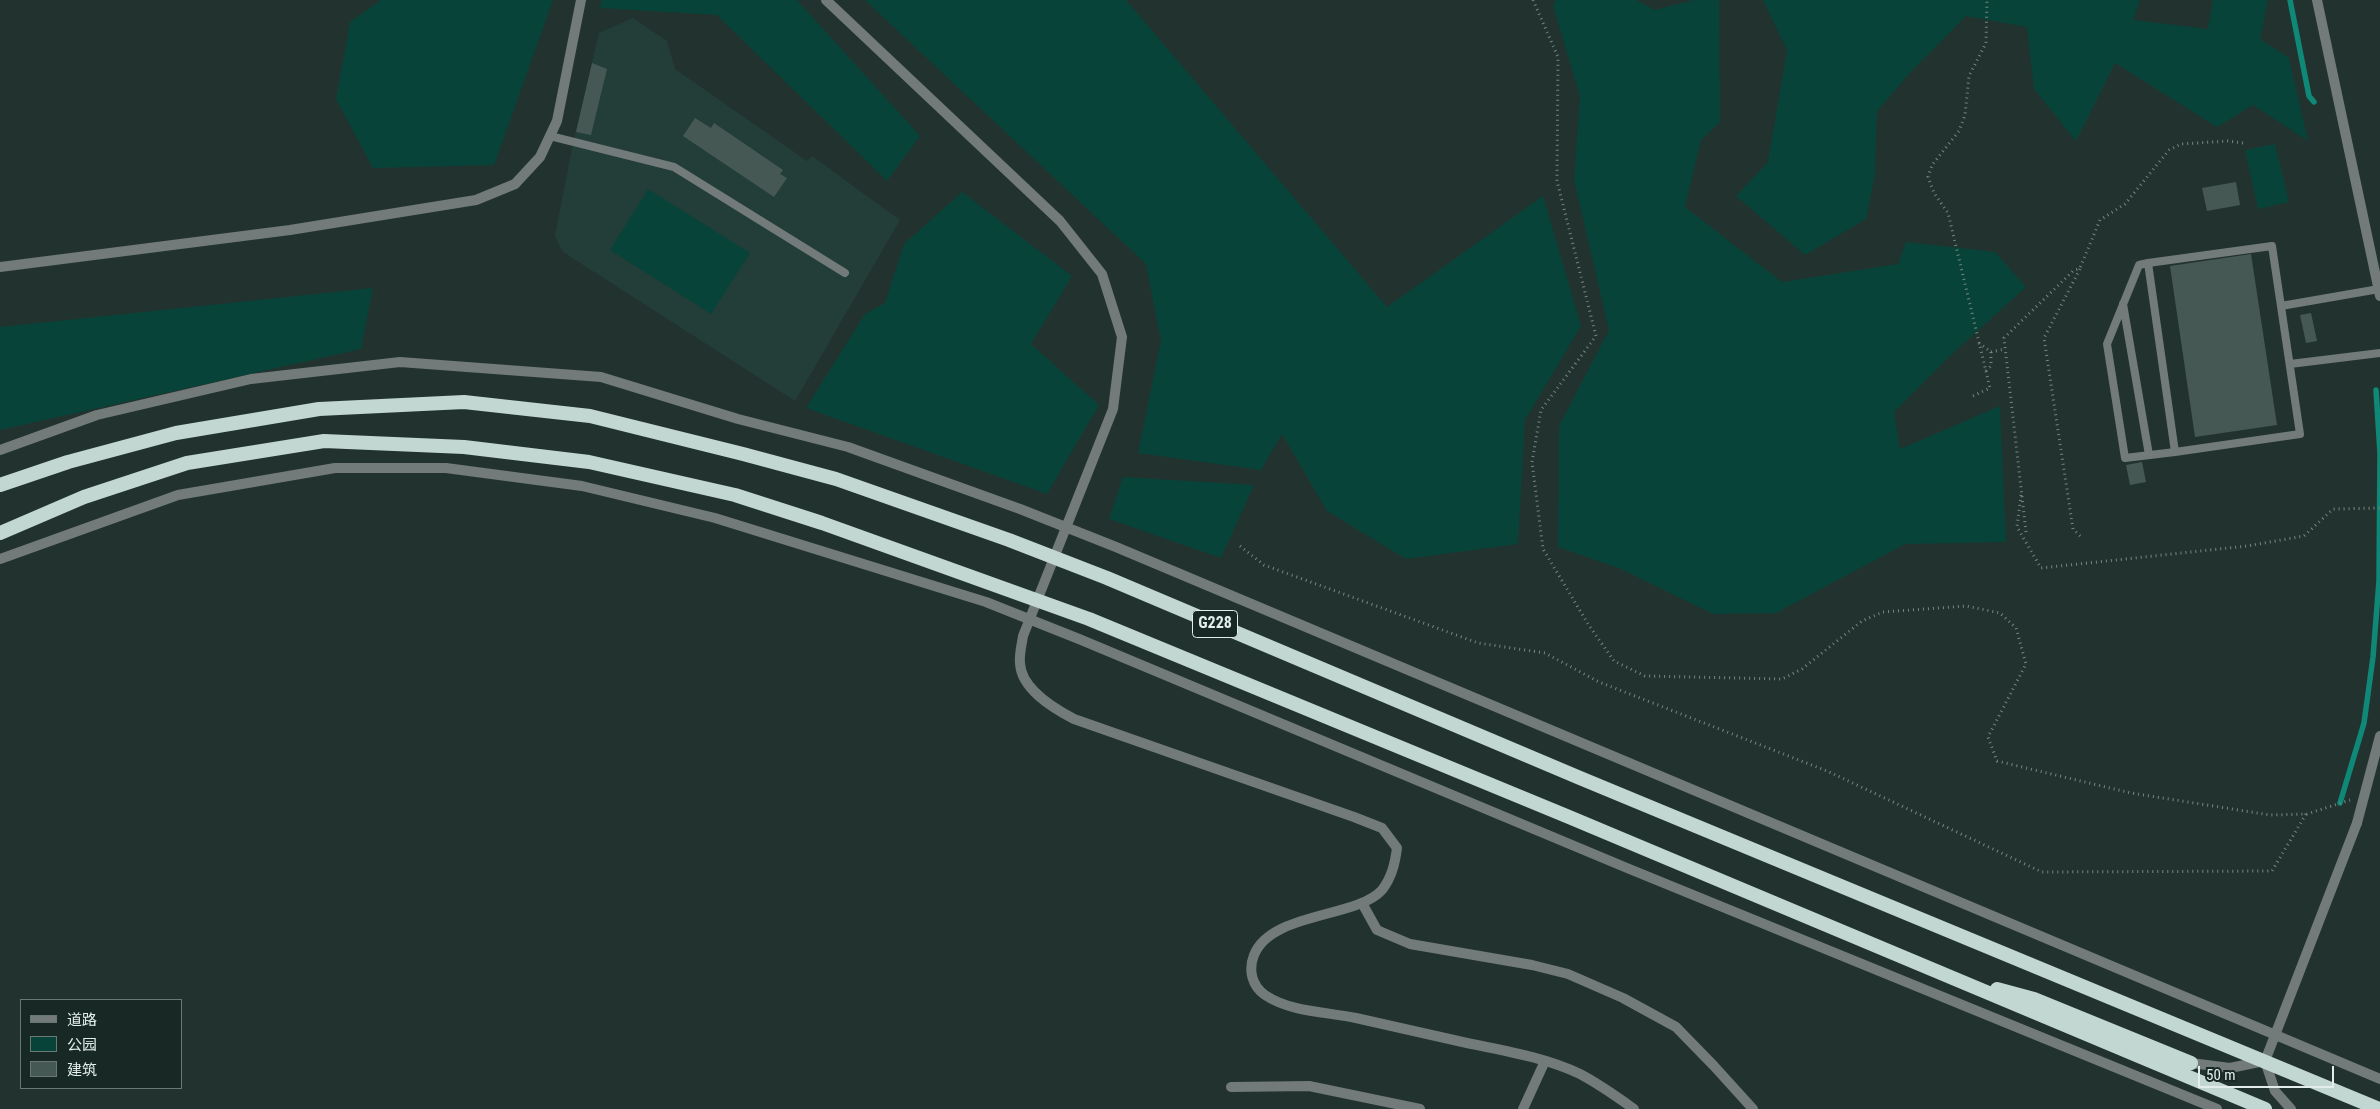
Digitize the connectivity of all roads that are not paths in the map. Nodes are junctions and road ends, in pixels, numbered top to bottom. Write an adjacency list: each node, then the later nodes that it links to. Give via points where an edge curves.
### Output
1 (581, 0): 4 (street, via 557,121)
2 (826, 0): 17 (street, via 1060,222 1102,274 1122,337 1113,409)
3 (2317, 0): 8 (street)
4 (550, 136): 6 (street, via 540,157 516,184 476,200 290,230); 7 (lane, via 674,167)
5 (2148, 263): 9 (lane, via 2139,265); 10 (lane, via 2272,246); 14 (lane)
6 (0, 266)
7 (845, 273)
8 (2379, 292): 10 (lane)
9 (2123, 304): 15 (lane); 15 (lane, via 2107,344 2125,458)
10 (2281, 306): 12 (lane)
11 (2380, 353): 12 (lane)
12 (2290, 364): 14 (lane, via 2300,434)
13 (0, 450): 17 (street, via 97,415 250,379 400,362 600,377 738,419 848,447)
14 (2176, 452): 15 (lane)
15 (2149, 455)
16 (0, 485): 19 (highway, G228, via 68,462 176,433 319,409 464,402 590,416 743,454 836,480)
17 (1066, 527): 19 (street); 26 (street)
18 (0, 533): 21 (highway, G228, via 84,497 187,463 324,441 464,447 589,462 735,495)
19 (1054, 558): 21 (street); 28 (highway, G228)
20 (0, 559): 22 (street, via 178,495 335,468 446,468 582,486 715,518 967,596)
21 (1037, 600): 22 (street); 25 (highway, G228, via 1320,714)
22 (1029, 619): 24 (street, via 1023,636 1020,664 1029,686 1049,706 1074,719 1382,828 1396,848 1394,869 1381,890); 36 (street)
23 (2380, 736): 26 (street, via 2357,823)
24 (1362, 903): 27 (street, via 1321,914 1264,940 1256,949 1252,963 1253,981 1258,989 1278,1002 1304,1009); 35 (street, via 1377,930 1410,944 1568,974 1623,998 1676,1027)
25 (1939, 972): 29 (highway, via 2034,999); 37 (highway, G228)
26 (2274, 1035): 28 (street); 30 (street)
27 (1545, 1061): 33 (street); 34 (street, via 1593,1081)
28 (2264, 1061): 29 (street, via 2230,1068); 38 (street, via 2275,1091); 39 (highway, G228)
29 (2192, 1063)
30 (2380, 1079)
31 (1231, 1087): 32 (street, via 1310,1086)
32 (1420, 1109)
33 (1523, 1109)
34 (1634, 1109)
35 (1753, 1109)
36 (2217, 1109)
37 (2265, 1109)
38 (2291, 1109)
39 (2379, 1109)

